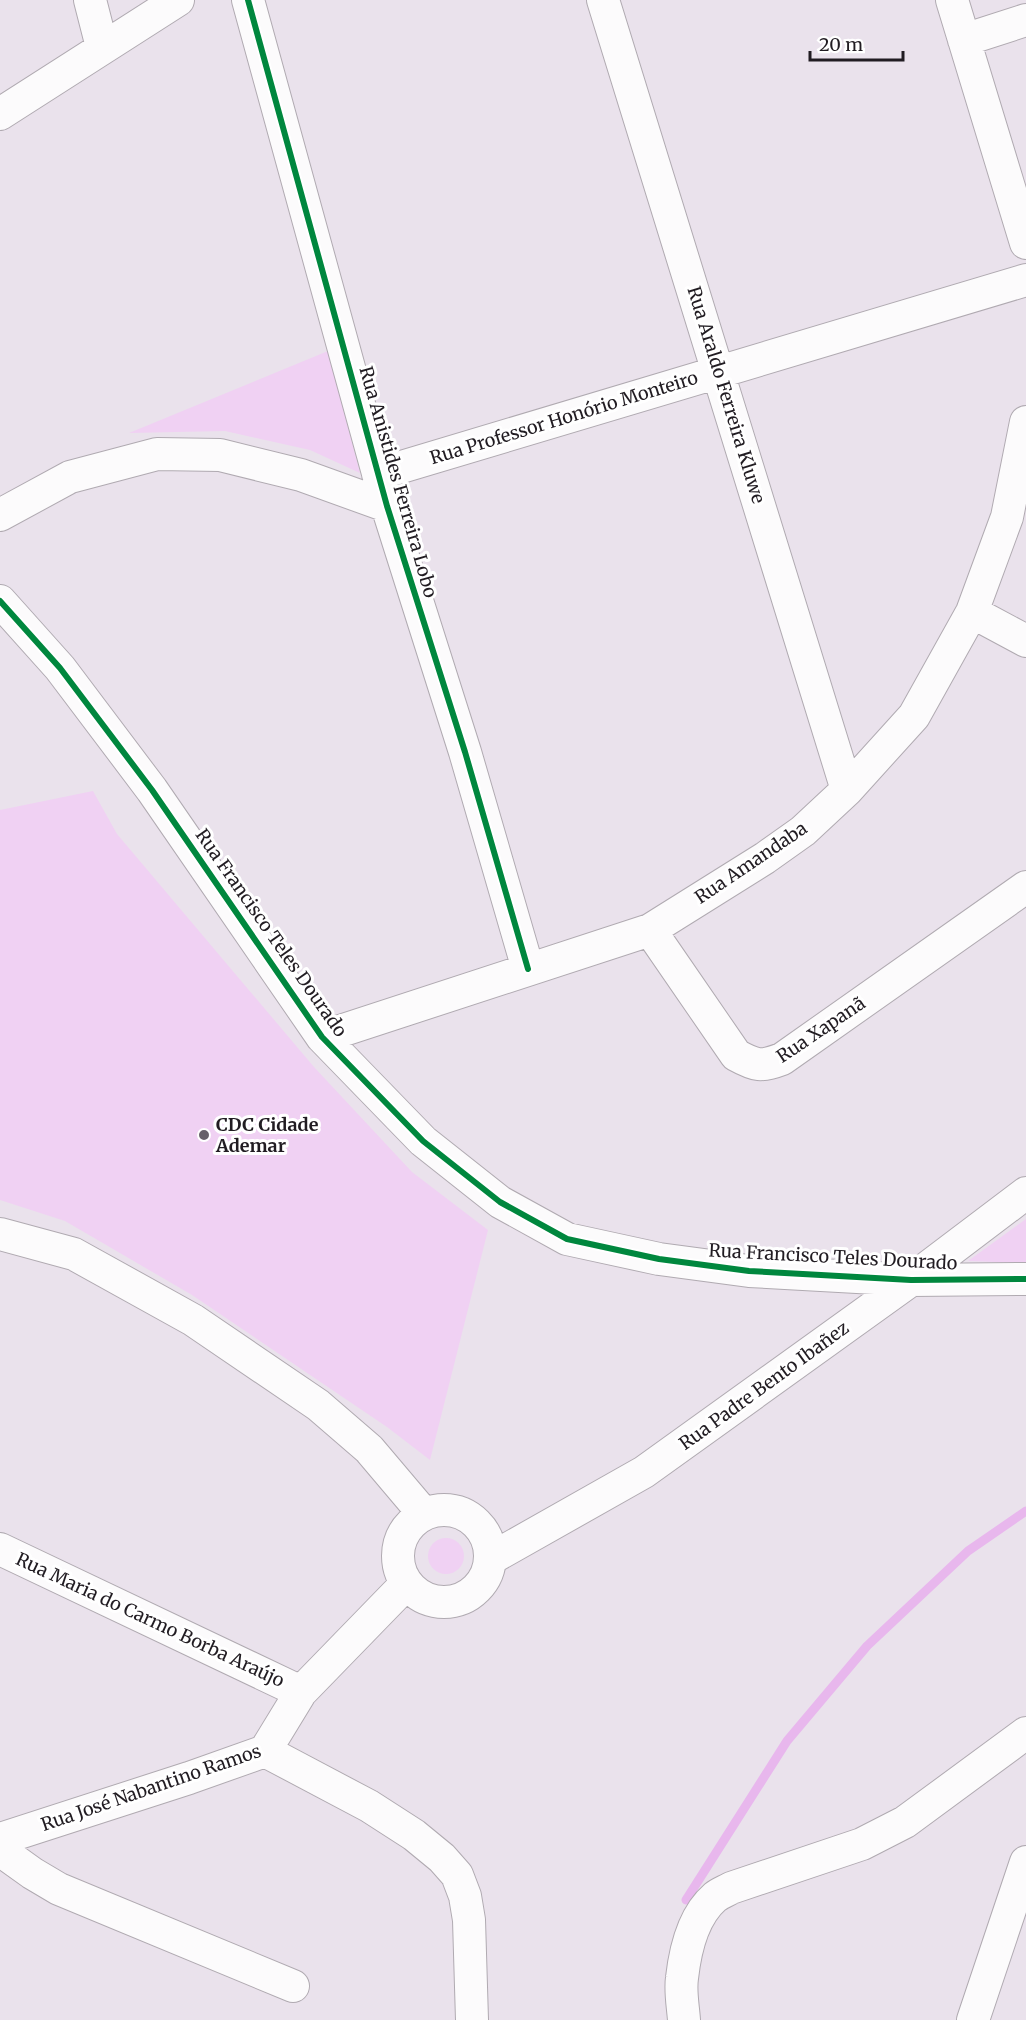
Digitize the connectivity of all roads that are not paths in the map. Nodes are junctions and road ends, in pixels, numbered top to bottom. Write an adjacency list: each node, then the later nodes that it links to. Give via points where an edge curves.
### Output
1 (90, 0): 8 (street)
2 (178, 0): 8 (street)
3 (248, 0): 14 (street, Rua Anistides Ferreira Lobo)
4 (603, 0): 12 (street, Rua Araldo Ferreira Kluwe)
5 (952, 0): 7 (street)
6 (1026, 20): 7 (street)
7 (964, 40): 10 (street)
8 (102, 47): 9 (street)
9 (0, 114)
10 (1026, 243)
11 (1026, 280): 12 (street, Rua Professor Honório Monteiro)
12 (719, 372): 14 (street, Rua Professor Honório Monteiro); 20 (street, Rua Araldo Ferreira Kluwe)
13 (1026, 422): 18 (street, Rua Amandaba, via 1007,517)
14 (378, 474): 15 (street, Rua Anistides Ferreira Lobo)
15 (387, 506): 16 (street, via 301,475 220,455 157,454 70,477); 23 (street, Rua Anistides Ferreira Lobo)
16 (0, 515)
17 (0, 601): 24 (street, Rua Francisco Teles Dourado, via 60,668 152,790)
18 (972, 612): 19 (street); 20 (street, Rua Amandaba, via 914,716)
19 (1026, 641)
20 (848, 790): 22 (street, Rua Amandaba, via 803,831 765,858)
21 (1026, 887): 22 (street, Rua Xapanã, via 782,1059 764,1066 736,1055)
22 (650, 930): 23 (street, Rua Amandaba)
23 (528, 969): 24 (street, Rua Amandaba)
24 (322, 1037): 27 (street, Rua Francisco Teles Dourado, via 423,1141 500,1202 567,1239 659,1259 738,1270)
25 (1026, 1193): 27 (street, Rua Padre Bento Ibañez)
26 (0, 1234): 29 (street, via 74,1254 193,1320 318,1405 369,1449)
27 (911, 1280): 28 (street, Rua Francisco Teles Dourado); 31 (street, Rua Padre Bento Ibañez, via 644,1472)
28 (1026, 1280)
29 (424, 1514): 31 (street, via 455,1511 470,1518 488,1543); 32 (street, via 401,1537 397,1553)
30 (0, 1549): 33 (street, Rua Maria do Carmo Borba Araújo)
31 (490, 1559): 32 (street, via 477,1588 449,1602 418,1595)
32 (406, 1584): 33 (street, Rua José Nabantino Ramos)
33 (301, 1692): 35 (street, Rua José Nabantino Ramos)
34 (1026, 1733): 41 (street, via 905,1822 862,1844 731,1888 715,1897 694,1928 688,1950 681,1980)
35 (265, 1751): 36 (street, Rua José Nabantino Ramos); 40 (street, via 369,1806 432,1850 457,1875 469,1920)
36 (0, 1839)
37 (0, 1850): 39 (street, via 59,1889)
38 (1026, 1862): 42 (street)
39 (293, 1986)
40 (472, 2020)
41 (684, 2020)
42 (973, 2020)

